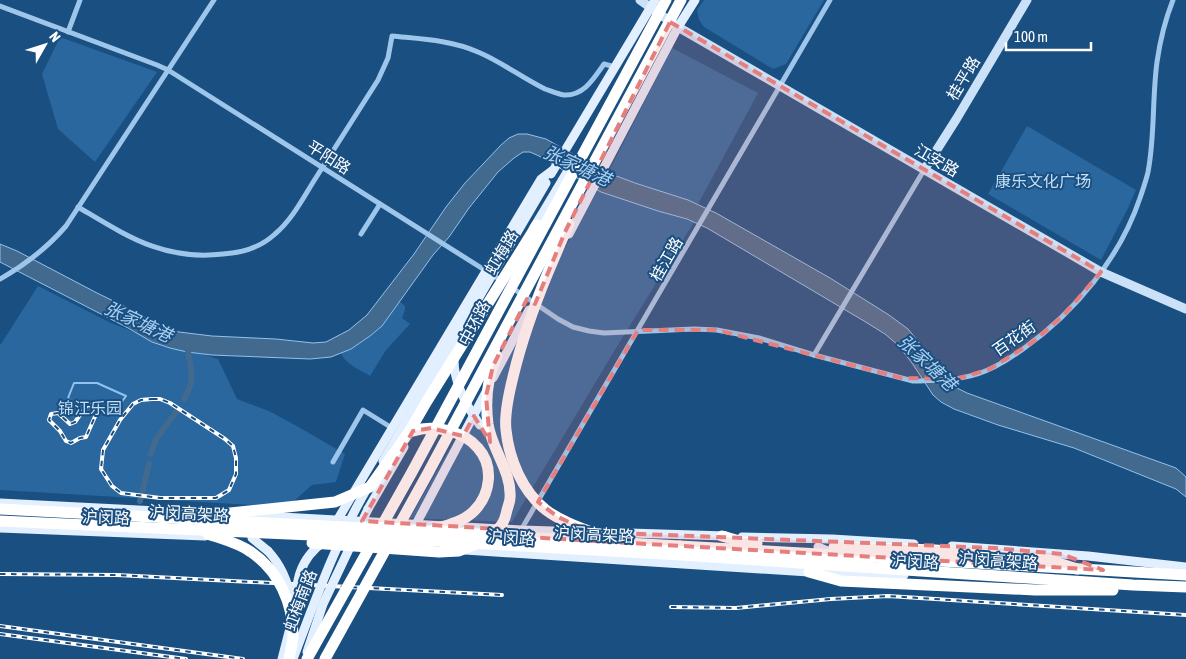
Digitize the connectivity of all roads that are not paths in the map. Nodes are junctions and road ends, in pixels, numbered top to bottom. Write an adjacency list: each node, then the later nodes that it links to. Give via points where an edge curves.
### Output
1 (80, 0): 14 (street)
2 (214, 0): 16 (street)
3 (640, 0): 10 (main road, 江安路)
4 (666, 0): 18 (highway, 中环路, bridge)
5 (695, 0): 13 (main road)
6 (830, 0): 17 (street, 桂江路)
7 (1028, 0): 21 (main road, 桂平路)
8 (1174, 0): 27 (street, 百花街, via 1161,37 1157,63 1148,174 1129,226)
9 (679, 3): 12 (main road, 虹梅路); 24 (highway, bridge); 79 (highway, 中环路, bridge)
10 (652, 4): 12 (main road, 江安路); 15 (main road, 虹梅路)
11 (0, 6): 14 (street, 平阳路)
12 (660, 15): 13 (main road, 江安路); 18 (main road, 虹梅路)
13 (678, 27): 17 (main road, 江安路); 29 (main road)
14 (68, 32): 16 (street, 平阳路)
15 (615, 67): 19 (street, via 604,64 581,91 564,95 529,81 467,48 444,41 392,36 388,58 378,80); 20 (main road, 虹梅路)
16 (168, 70): 19 (street, 平阳路); 23 (street)
17 (780, 86): 21 (main road, 江安路); 31 (street, 桂江路)
18 (582, 152): 33 (main road, 虹梅路, bridge); 43 (highway, bridge, via 409,432 370,488 335,502); 78 (highway, 中环路, bridge, via 412,472)
19 (322, 168): 22 (street, 平阳路); 23 (street, via 282,228 262,243 231,254 177,254 160,249 127,236)
20 (554, 170): 26 (main road, 虹梅路, via 541,179); 59 (main road, 虹梅路, bridge, via 358,504)
21 (924, 170): 27 (main road, 江安路); 32 (street)
22 (380, 204): 25 (street); 26 (street, 平阳路)
23 (78, 207): 28 (street, via 57,237 37,256)
24 (565, 232): 36 (highway, bridge, via 520,310 493,366 486,396 488,426); 54 (highway, bridge, via 532,312 508,396 506,428 511,459 525,486 546,510 581,528)
25 (361, 234)
26 (486, 271): 29 (street, 平阳路); 34 (main road, 虹梅路)
27 (1101, 272): 30 (main road, 江安路); 32 (street, 百花街, via 1064,315 1033,342 1004,362 973,376 920,381)
28 (0, 279)
29 (533, 303): 31 (street, 平阳路, via 558,319 589,331); 44 (main road)
30 (1186, 309)
31 (638, 330): 32 (street, 百花街, via 717,330 759,338); 46 (street, 桂江路)
32 (814, 355)
33 (454, 360): 35 (main road, 虹梅路, bridge); 36 (main road, bridge, via 463,396)
34 (392, 428): 37 (street, via 363,410); 41 (main road, 虹梅路)
35 (413, 431): 48 (highway, bridge, via 431,428 466,438 484,457 488,472 488,489 475,511 461,520); 61 (main road, 虹梅路, bridge, via 368,509)
36 (497, 453): 49 (highway, bridge, via 507,478 510,498 506,515 500,529 459,551 429,552)
37 (333, 462)
38 (0, 503): 39 (main road, 沪闵路)
39 (109, 508): 41 (main road, 沪闵路); 43 (main road, 沪闵路, via 124,520)
40 (0, 509): 43 (highway, 沪闵高架路, bridge)
41 (338, 520): 44 (main road, 沪闵路); 52 (main road, 虹梅路)
42 (0, 521): 43 (highway, 沪闵高架路, bridge)
43 (169, 523): 47 (main road, 沪闵路); 48 (highway, 沪闵高架路, bridge); 49 (highway, bridge); 70 (highway, 沪闵高架路, bridge)
44 (416, 524): 46 (main road, 沪闵路); 56 (main road)
45 (0, 528): 51 (main road, 沪闵路)
46 (521, 530): 50 (main road, 沪闵路)
47 (341, 531): 57 (main road, 沪闵路, bridge); 74 (main road, bridge, via 320,544 305,560 295,592)
48 (427, 531): 54 (highway, 沪闵高架路, bridge)
49 (205, 533): 76 (highway, bridge, via 252,552 278,579 291,611 294,638)
50 (692, 536): 53 (main road, 沪闵路); 55 (main road, 沪闵路)
51 (252, 538): 52 (main road, 沪闵路); 74 (main road, bridge, via 280,566)
52 (323, 541): 56 (main road, 沪闵路)
53 (725, 542): 55 (main road, 沪闵路); 58 (main road, 沪闵路); 58 (highway); 60 (main road, 沪闵路, via 832,539)
54 (622, 543): 66 (highway, 沪闵高架路, bridge)
55 (677, 544): 57 (main road, 沪闵路)
56 (403, 546): 67 (main road, 沪闵路)
57 (666, 547): 68 (main road, via 812,567); 78 (main road, bridge, via 532,546 413,537 394,542 369,558 350,578)
58 (833, 550): 63 (main road, 沪闵路); 66 (highway, bridge, via 935,550 1049,560)
59 (335, 552): 77 (main road, 虹梅南路, bridge)
60 (1062, 554): 62 (main road, 沪闵路); 63 (main road)
61 (346, 556): 78 (main road, 虹梅南路, bridge, via 323,604)
62 (1153, 564): 64 (main road, 沪闵路); 65 (main road, 沪闵路)
63 (1090, 565): 64 (main road, 沪闵路)
64 (1112, 567): 69 (main road, 沪闵路)
65 (1186, 567)
66 (1077, 568): 69 (highway, 沪闵高架路)
67 (809, 572): 68 (main road, 沪闵路); 70 (highway, bridge, via 842,581 1035,590 1120,590)
68 (828, 572): 72 (main road, 沪闵路)
69 (1186, 573)
70 (1133, 585): 71 (highway, 沪闵高架路, bridge)
71 (1186, 585): 72 (main road, 沪闵路, via 1137,583)
72 (1109, 586): 73 (main road, 沪闵路)
73 (1186, 592)
74 (294, 613): 75 (main road, bridge)
75 (282, 659)
76 (289, 659)
77 (293, 659)
78 (307, 659)
79 (325, 659)

